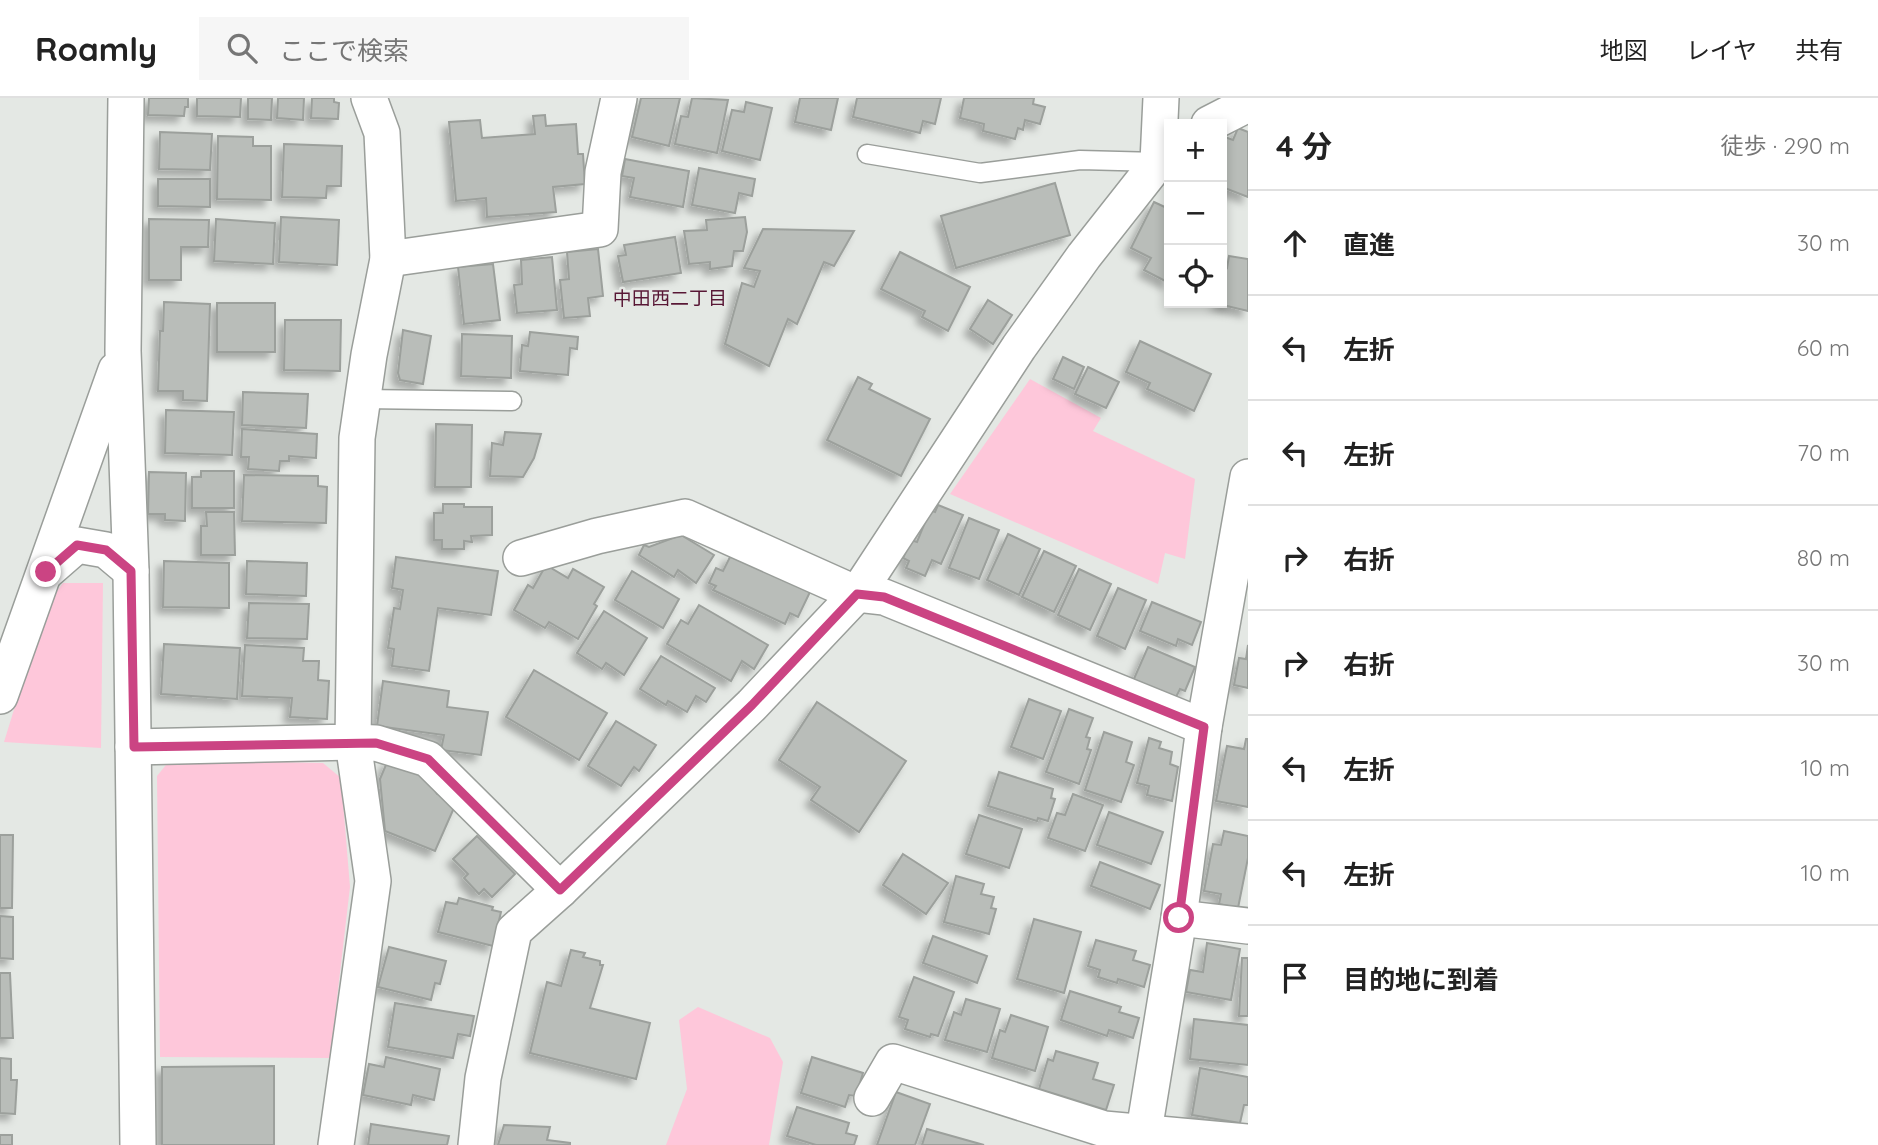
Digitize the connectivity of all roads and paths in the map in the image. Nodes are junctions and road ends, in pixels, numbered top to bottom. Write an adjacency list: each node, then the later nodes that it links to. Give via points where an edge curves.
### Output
1 (126, 98): 10 (street)
2 (369, 98): 9 (street, via 382,133)
3 (619, 98): 9 (street, via 603,172 600,229)
4 (1161, 98): 8 (street)
5 (1248, 104): 6 (street)
6 (1219, 119)
7 (867, 154): 8 (lane, via 980,173 1080,160)
8 (1163, 157): 17 (street, via 1019,346)
9 (388, 259): 11 (street)
10 (123, 351): 15 (street); 16 (street)
11 (363, 399): 12 (lane); 21 (street, via 357,438)
12 (512, 401)
13 (1248, 477): 18 (street)
14 (521, 558): 17 (street, via 685,517)
15 (131, 571): 16 (street, via 106,550 77,545); 22 (street)
16 (46, 572): 19 (street)
17 (857, 594): 20 (street, via 884,597); 23 (street, via 752,705)
18 (1238, 607): 20 (street)
19 (0, 695)
20 (1204, 727): 24 (street)
21 (353, 742): 22 (street); 23 (street, via 376,743 428,759); 30 (street, via 373,881)
22 (134, 747): 29 (street)
23 (560, 890): 31 (street, via 514,931 483,1078)
24 (1179, 918): 25 (street); 27 (street)
25 (1248, 926)
26 (872, 1098): 27 (street, via 893,1062)
27 (1147, 1140): 28 (street)
28 (1248, 1142)
29 (138, 1145)
30 (337, 1145)
31 (476, 1145)

